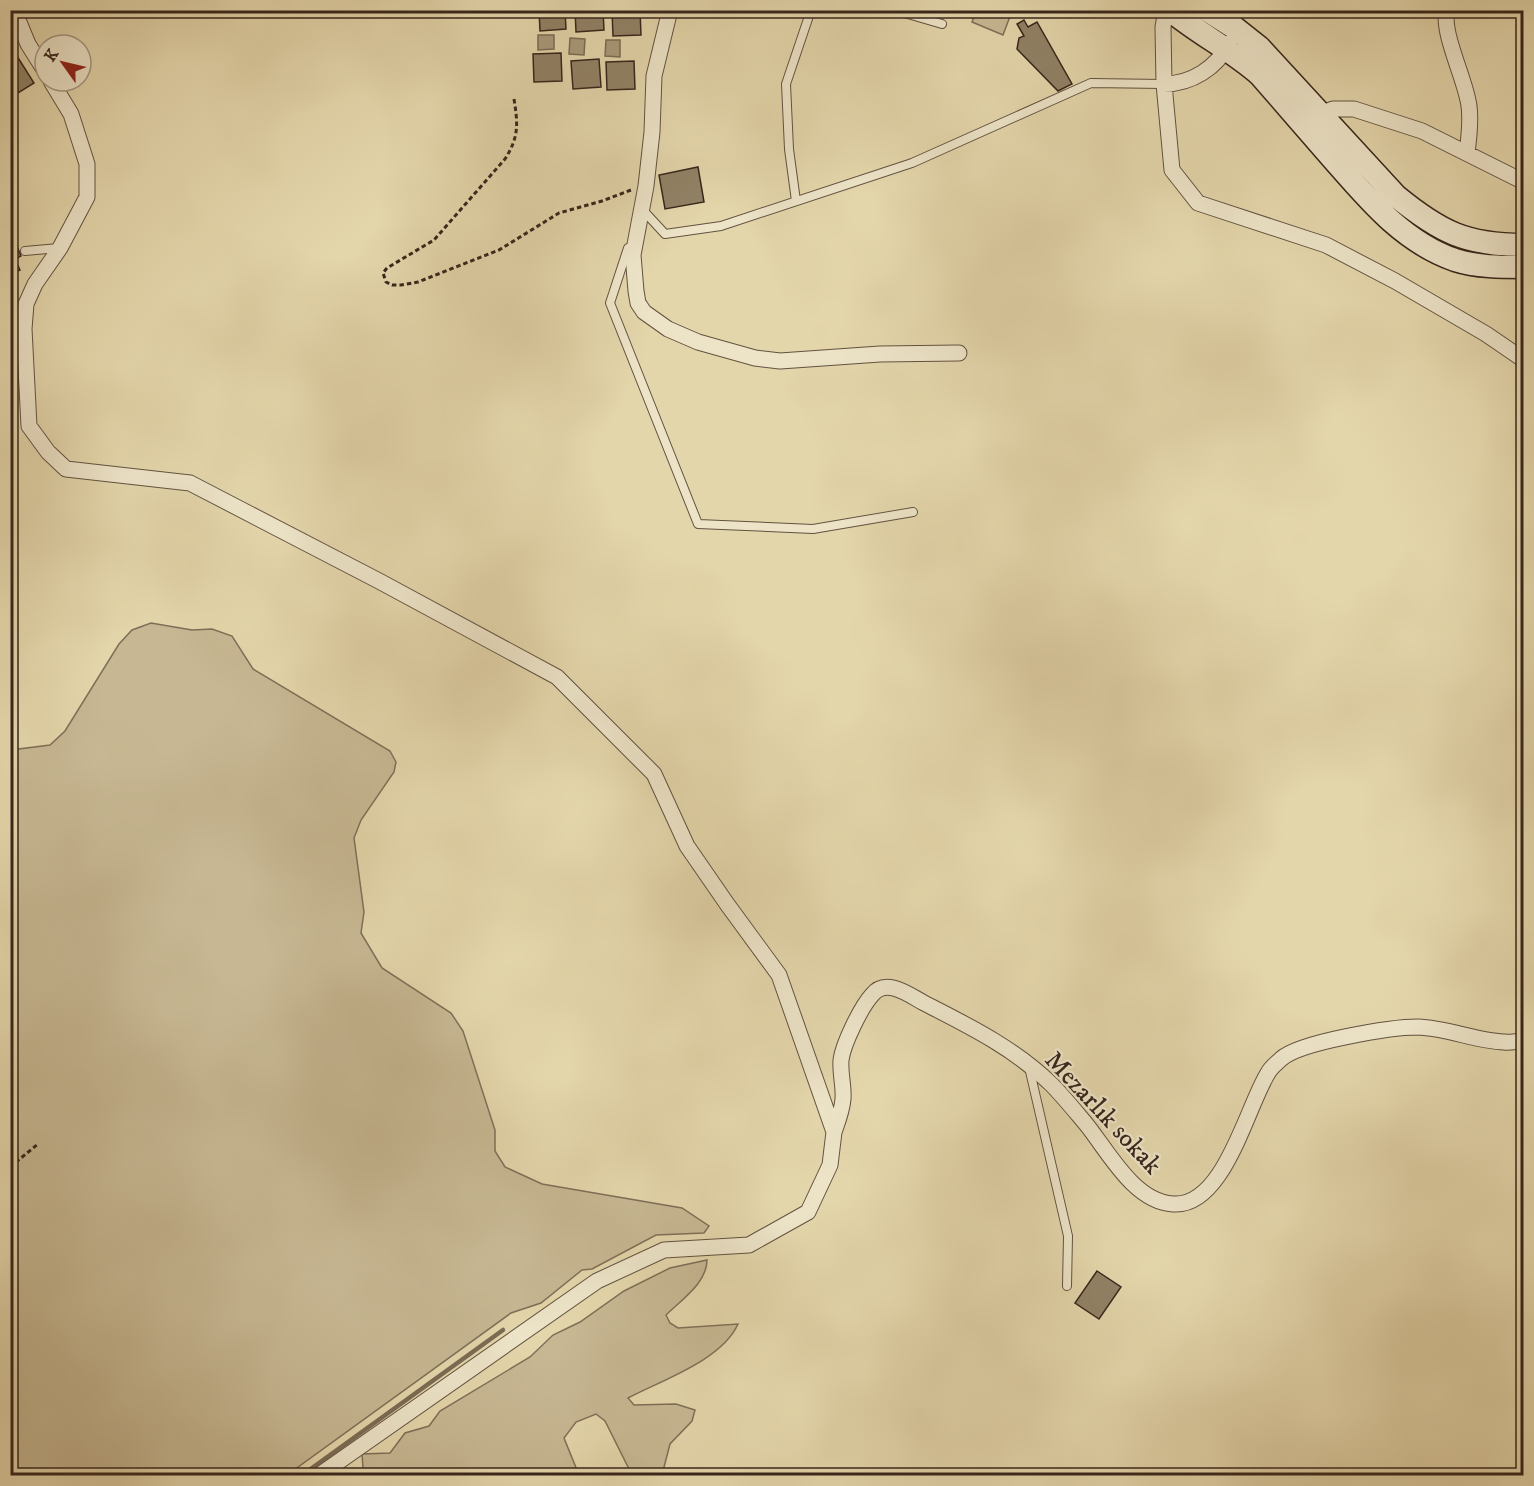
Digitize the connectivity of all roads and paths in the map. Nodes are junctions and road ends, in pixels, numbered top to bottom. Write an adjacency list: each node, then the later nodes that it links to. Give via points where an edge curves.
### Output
1 (670, 10): 18 (street, via 654,76)
2 (811, 10): 19 (lane, via 786,84)
3 (894, 10): 8 (lane)
4 (1168, 10): 10 (street); 12 (street, via 1163,27)
5 (1207, 10): 9 (street)
6 (1447, 10): 16 (street, via 1450,41 1470,106)
7 (12, 11): 11 (street)
8 (942, 24)
9 (1235, 28): 10 (street); 15 (street, via 1272,60)
10 (1226, 51): 12 (street, via 1198,75 1180,84); 15 (street)
11 (33, 52)
12 (1164, 84): 19 (lane, via 1091,83 912,163); 26 (street, via 1172,170 1198,203 1326,244 1486,334)
13 (58, 93): 22 (street, via 71,114 87,164 87,197)
14 (514, 99): 18 (path, via 516,135 505,159 434,240 387,268 383,273 386,282 418,282 499,250 559,213)
15 (1311, 119): 16 (street, via 1333,109 1354,109 1422,131); 21 (street, via 1427,220 1467,239); 24 (street, via 1380,211 1419,243 1457,261)
16 (1467, 153): 17 (street)
17 (1524, 182)
18 (646, 186): 20 (street)
19 (796, 201): 20 (lane, via 721,226 665,234)
20 (642, 208): 25 (street, via 633,255 638,303 668,329 732,352 780,361); 27 (lane, via 610,303 698,524 813,529)
21 (1524, 245)
22 (60, 248): 23 (lane); 30 (street, via 26,304 24,329 29,426 48,452 66,469 190,483 556,677 654,774 687,846 779,975)
23 (25, 251)
24 (1524, 267)
25 (958, 353)
26 (1524, 360)
27 (914, 512)
28 (1524, 1041): 29 (street, Mezarlık sokak, via 1503,1042 1417,1027 1305,1045 1284,1056 1270,1070 1244,1130 1215,1179 1188,1203 1172,1204 1155,1199 1122,1173 1052,1085)
29 (1029, 1065): 30 (street, Mezarlık sokak, via 1006,1048 897,988 877,989 846,1040 841,1114); 33 (lane, via 1068,1236)
30 (834, 1132): 34 (street, via 830,1165 808,1212 749,1245 664,1250 597,1281)
31 (38, 1144): 32 (path)
32 (10, 1167)
33 (1067, 1286)
34 (318, 1476)

